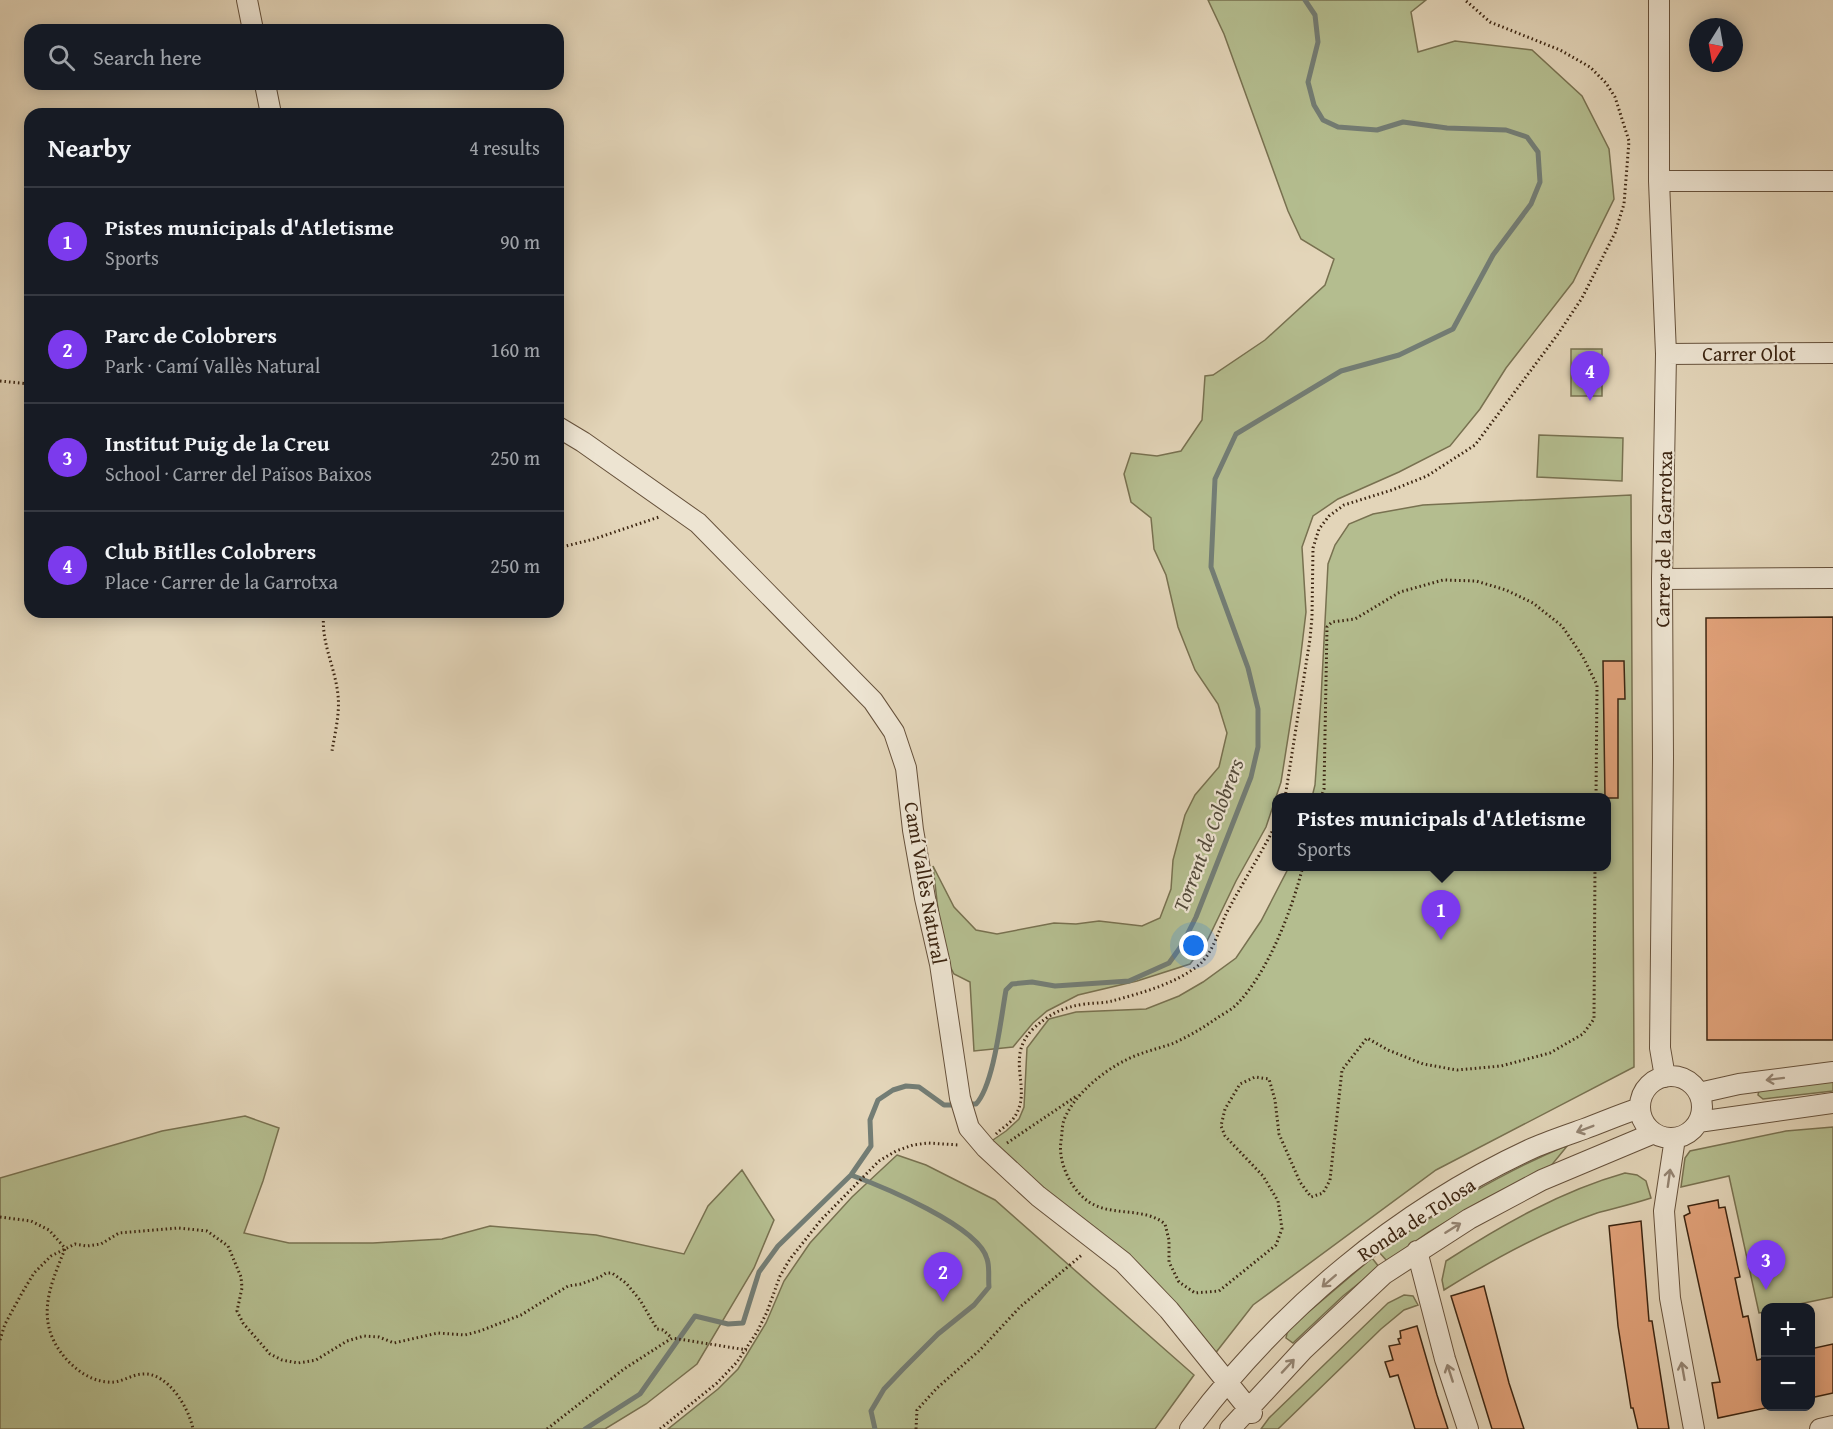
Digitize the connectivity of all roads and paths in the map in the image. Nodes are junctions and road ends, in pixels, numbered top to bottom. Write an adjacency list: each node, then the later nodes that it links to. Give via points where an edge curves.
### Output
1 (247, 0): 4 (street)
2 (1464, 0): 20 (path, via 1490,22 1560,50 1590,67 1606,83 1615,97 1629,141 1624,204 1615,233 1582,298 1474,445 1427,476 1344,505 1318,530 1313,548 1310,639)
3 (1659, 0): 7 (street, Carrer de la Garrotxa)
4 (252, 24)
5 (266, 90): 6 (street)
6 (271, 108)
7 (1659, 181): 8 (street); 10 (street, Carrer de la Garrotxa)
8 (1833, 181)
9 (1833, 353): 10 (street, Carrer Olot)
10 (1666, 354): 17 (street, Carrer de la Garrotxa)
11 (0, 381): 12 (path)
12 (24, 383)
13 (564, 431): 14 (street, Camí Vallès Natural)
14 (681, 510): 15 (path); 35 (street, Camí Vallès Natural, via 715,538 873,700 894,732 906,768 960,1098 969,1128)
15 (564, 546)
16 (1833, 578): 17 (street)
17 (1662, 579): 27 (street, Carrer de la Garrotxa, via 1660,1048)
18 (323, 618): 19 (path, via 322,628 338,697)
19 (332, 751)
20 (1286, 793)
21 (1323, 793): 22 (path, via 1327,627 1332,622 1355,619 1400,592 1443,580 1476,581 1506,590 1533,603 1562,626 1597,685)
22 (1596, 793)
23 (1272, 831): 35 (path, via 1202,962 1186,974 1152,988 1110,1002 1061,1009 1031,1031 1018,1062 1020,1105)
24 (1302, 871): 29 (path, via 1258,978 1235,1006 1197,1032 1126,1060)
25 (1595, 871): 29 (path, via 1594,1019 1582,1034 1550,1053 1501,1066 1457,1070 1423,1064 1367,1038 1342,1070 1330,1180 1323,1193 1311,1197 1300,1182 1279,1134 1269,1080 1255,1077 1240,1084 1225,1108 1221,1126 1225,1136 1263,1176 1278,1201 1282,1229 1276,1245 1219,1291 1195,1293 1179,1282 1169,1262 1165,1224 1158,1218 1112,1211 1085,1200 1072,1185 1060,1148 1064,1122)
26 (1833, 1072): 28 (street, one-way to 28)
27 (1665, 1077): 28 (street, via 1684,1079); 31 (street, via 1649,1085)
28 (1699, 1093): 32 (street, via 1702,1112)
29 (1080, 1094): 35 (path)
30 (1833, 1103): 32 (street)
31 (1640, 1108): 33 (street, via 1646,1126); 43 (street, Ronda de Tolosa, one-way to 43, via 1533,1148 1449,1193 1368,1247 1300,1306)
32 (1698, 1122): 34 (street, via 1684,1136)
33 (1654, 1133): 34 (street); 39 (street, Ronda de Tolosa, one-way to 33, via 1542,1180)
34 (1675, 1138): 53 (street, one-way to 34, via 1670,1298 1664,1210)
35 (987, 1148): 37 (street, Camí Vallès Natural, via 1038,1196); 42 (path, via 928,1143 896,1151 879,1161 821,1220 790,1259)
36 (0, 1217): 38 (path, via 31,1221 49,1230)
37 (1096, 1242): 43 (street, Camí Vallès Natural, via 1123,1262 1169,1310); 49 (path, via 1020,1307 938,1388 917,1410)
38 (65, 1248): 40 (path, via 101,1244 119,1233 179,1228 207,1231 228,1246 241,1277 237,1311 243,1323 270,1354 298,1363 316,1360 347,1341 364,1336 394,1342 438,1333 465,1335 480,1331 520,1315 568,1286 606,1273 626,1283 657,1329); 41 (path, via 34,1273); 46 (path, via 46,1305 51,1337 61,1353 79,1371 97,1380 111,1383 146,1373 160,1378 186,1409)
39 (1417, 1251): 44 (street, Ronda de Tolosa, one-way to 39, via 1327,1327 1384,1274); 52 (street, one-way to 39)
40 (672, 1338): 42 (path); 47 (path, via 624,1369)
41 (0, 1340)
42 (747, 1350): 48 (path, via 717,1383)
43 (1227, 1382): 44 (street); 50 (street, Ronda de Tolosa)
44 (1250, 1411): 51 (street, Ronda de Tolosa)
45 (1833, 1426): 54 (street)
46 (193, 1429)
47 (547, 1429)
48 (660, 1429)
49 (916, 1429)
50 (1190, 1429)
51 (1230, 1429)
52 (1468, 1429)
53 (1694, 1429)
54 (1820, 1429)

